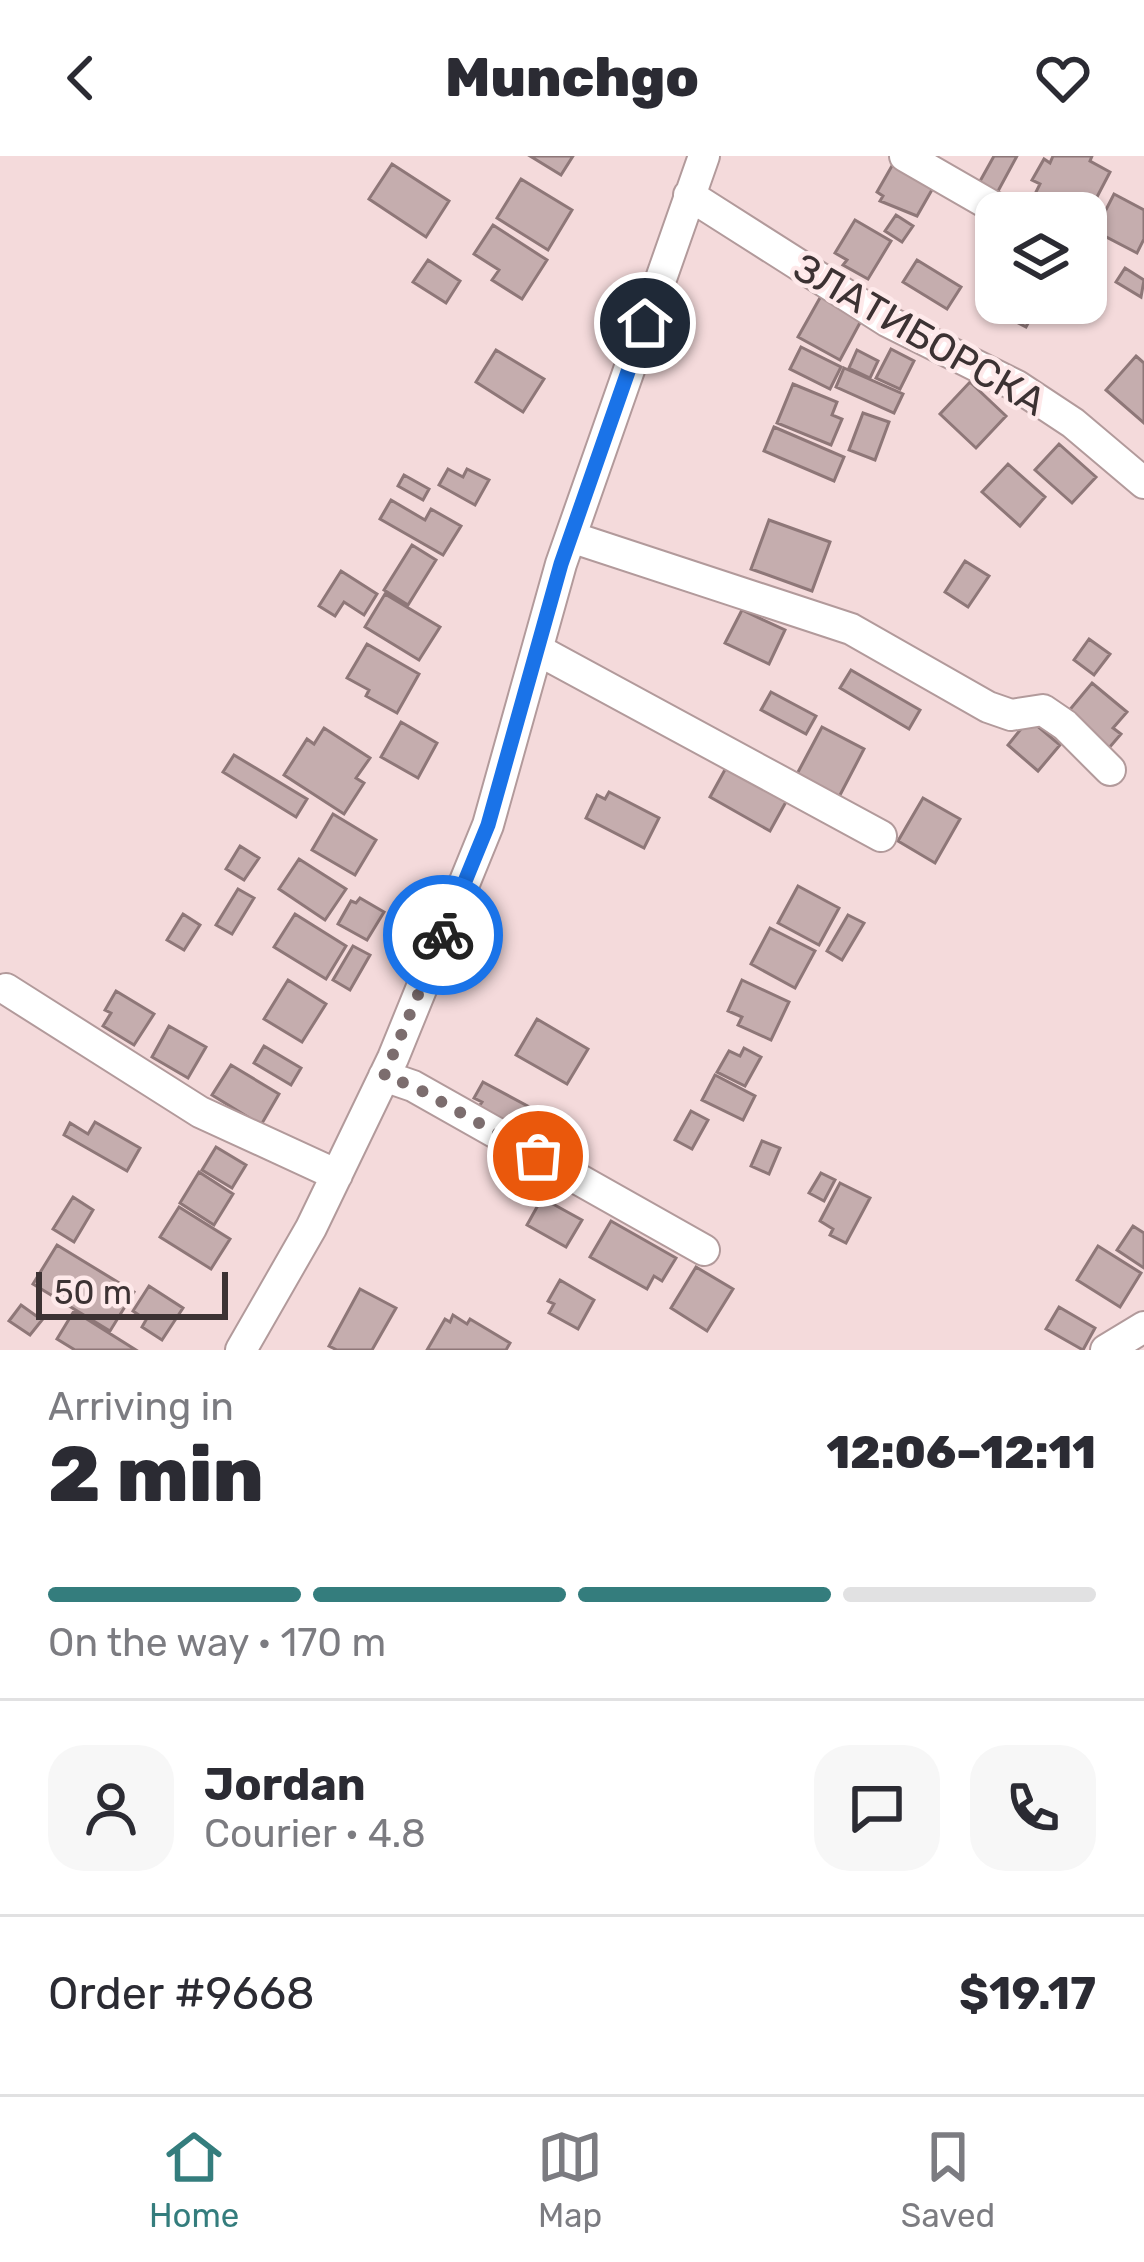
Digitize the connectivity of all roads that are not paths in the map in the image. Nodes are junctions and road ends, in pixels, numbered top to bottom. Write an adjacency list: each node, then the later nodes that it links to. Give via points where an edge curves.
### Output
1 (704, 156): 3 (street)
2 (905, 156): 4 (street)
3 (689, 195): 5 (street, ЗЛАТИБОРСКА, via 887,321 1017,386); 6 (street)
4 (975, 196)
5 (1144, 483)
6 (571, 536): 7 (street); 8 (street, via 851,629 988,707 1011,715 1043,710)
7 (538, 650): 9 (street); 11 (street, via 488,825)
8 (1110, 770)
9 (881, 836)
10 (7, 989): 12 (street, via 200,1112)
11 (384, 1076): 12 (street); 13 (street)
12 (337, 1175): 15 (street)
13 (704, 1250)
14 (1144, 1328): 16 (street)
15 (242, 1350)
16 (1106, 1350)

